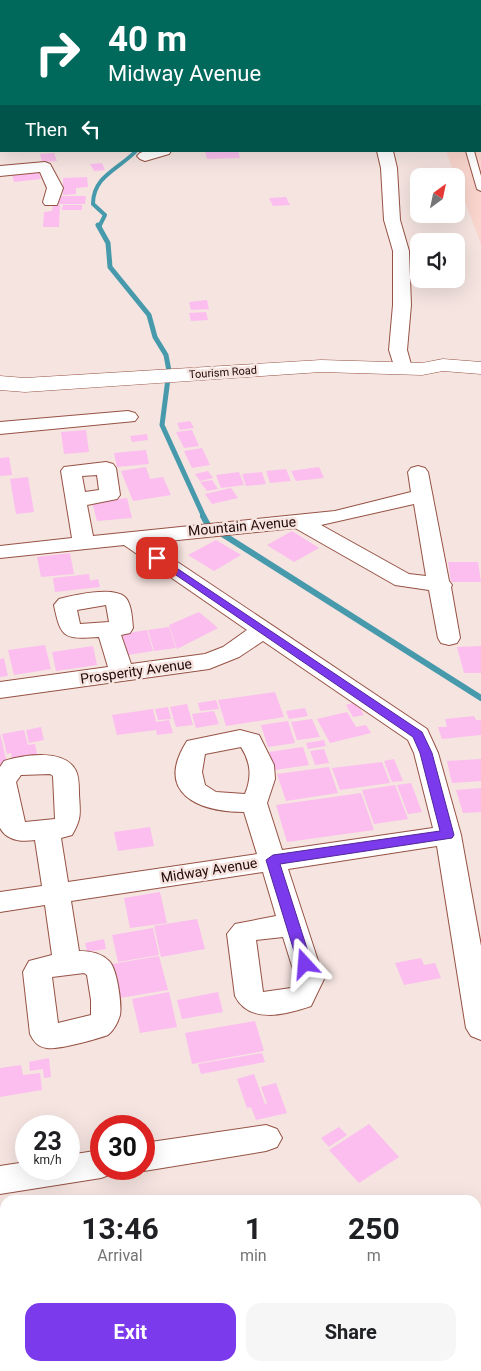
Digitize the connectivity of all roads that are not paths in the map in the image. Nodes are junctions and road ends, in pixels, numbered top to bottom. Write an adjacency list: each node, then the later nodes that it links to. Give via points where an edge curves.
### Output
1 (160, 152): 4 (street)
2 (385, 152): 9 (street, via 392,220 400,251 402,305 398,350)
3 (470, 152): 6 (lane)
4 (145, 156)
5 (0, 171): 7 (street, via 45,167 55,188)
6 (481, 189)
7 (51, 202)
8 (481, 368): 9 (main road, Tourism Road, via 443,365)
9 (412, 369): 10 (main road, Tourism Road, via 441,376); 12 (main road, Tourism Road, via 322,366)
10 (481, 379)
11 (0, 383): 12 (main road, Tourism Road)
12 (24, 385): 13 (main road, Tourism Road)
13 (0, 392)
14 (128, 417): 15 (street)
15 (0, 428)
16 (418, 472): 17 (street)
17 (422, 496): 19 (street, Mountain Avenue, via 371,510); 23 (street)
18 (76, 500): 18 (street, via 71,471 106,468 110,495); 21 (street)
19 (299, 521): 20 (street, Mountain Avenue); 23 (street, via 403,580)
20 (127, 538): 21 (street, Mountain Avenue); 24 (street)
21 (84, 544): 22 (street, Mountain Avenue)
22 (0, 552)
23 (441, 585): 26 (street)
24 (264, 629): 27 (street, Prosperity Avenue, via 231,652 209,660); 31 (street, via 418,735)
25 (108, 630): 27 (street)
26 (449, 638)
27 (122, 674): 28 (street, Prosperity Avenue)
28 (0, 690)
29 (254, 803): 29 (street, via 264,775 250,741 240,738 196,747 189,758 190,784 200,797 223,803); 32 (street)
30 (47, 830): 33 (street)
31 (448, 835): 32 (street, Midway Avenue); 37 (street)
32 (273, 860): 33 (street, Midway Avenue); 35 (street)
33 (55, 894): 34 (street, Midway Avenue); 36 (street)
34 (0, 902)
35 (291, 926): 35 (street, via 245,931 240,939 249,996 258,1004 301,998 310,979)
36 (67, 963)
37 (481, 1028)
38 (266, 1138): 39 (street)
39 (155, 1155)
40 (15, 1178): 41 (street)
41 (0, 1180)

